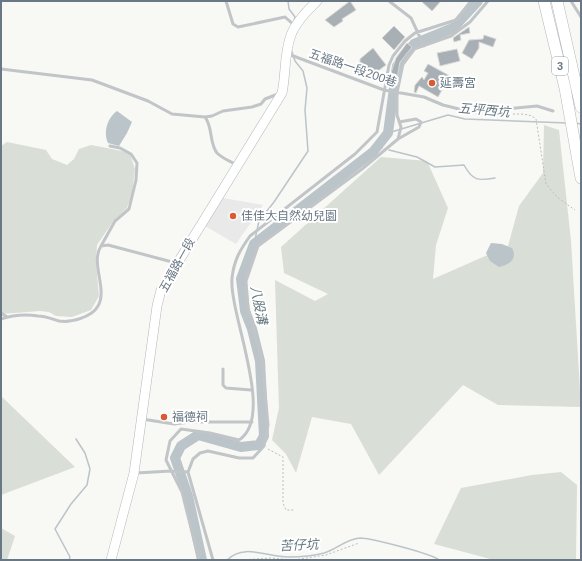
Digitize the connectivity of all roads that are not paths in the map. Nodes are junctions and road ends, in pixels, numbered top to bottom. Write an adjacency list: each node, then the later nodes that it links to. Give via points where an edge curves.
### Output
1 (226, 1): 10 (lane, via 234,24 238,27 285,17)
2 (317, 1): 10 (main road, 五福路一段)
3 (389, 1): 11 (lane, via 411,18)
4 (471, 1): 11 (lane, via 456,20)
5 (544, 1): 25 (highway, 3)
6 (571, 1): 9 (lane)
7 (485, 2): 12 (lane, via 470,22 451,36)
8 (559, 6): 18 (highway, 3)
9 (581, 17)
10 (295, 27): 13 (main road, 五福路一段, via 290,37)
11 (418, 32): 12 (lane); 15 (lane, via 405,41 392,56)
12 (424, 46): 17 (lane, via 414,48 403,64)
13 (288, 54): 15 (lane, 五福路一段200巷); 16 (main road, 五福路一段)
14 (1, 69): 20 (lane, via 92,80 148,101 172,114)
15 (384, 90): 17 (lane, 五福路一段200巷); 32 (lane, via 377,132 368,142 253,233 237,253 232,278 233,301 245,346)
16 (282, 93): 20 (lane, via 252,107 223,111); 24 (main road, 五福路一段)
17 (397, 93): 19 (lane, 五福路一段200巷, via 424,97 459,109 485,111 537,106); 21 (lane)
18 (581, 107)
19 (553, 111)
20 (205, 117): 24 (lane, via 209,122 217,153)
21 (399, 122): 22 (lane, via 401,127); 22 (lane, via 416,119 421,122 419,127)
22 (398, 139): 38 (lane, via 258,246 246,281 248,308 262,360 268,425 264,446 253,458 239,458 208,450 193,459)
23 (110, 146): 26 (lane, via 131,154 137,163 136,180 129,209 115,221)
24 (237, 165): 27 (main road, 五福路一段)
25 (581, 178)
26 (101, 246): 27 (lane, via 108,245); 29 (lane, via 98,253 98,277 102,295 94,312 66,321 38,316)
27 (176, 263): 33 (main road, 五福路一段, via 161,290 157,306)
28 (1, 313): 29 (lane)
29 (7, 317): 30 (lane)
30 (1, 319)
31 (223, 369): 32 (lane, via 223,385 226,388)
32 (251, 390): 34 (lane, via 254,409)
33 (142, 419): 35 (lane); 39 (main road, 五福路一段)
34 (252, 422): 35 (lane); 36 (lane, via 239,440 181,429)
35 (174, 424): 36 (lane)
36 (178, 433): 37 (lane, via 170,441 166,460)
37 (172, 471): 38 (lane); 39 (lane); 41 (lane, via 182,492)
38 (188, 472): 42 (lane)
39 (134, 473): 40 (main road, 五福路一段)
40 (111, 560)
41 (199, 560)
42 (213, 560)

